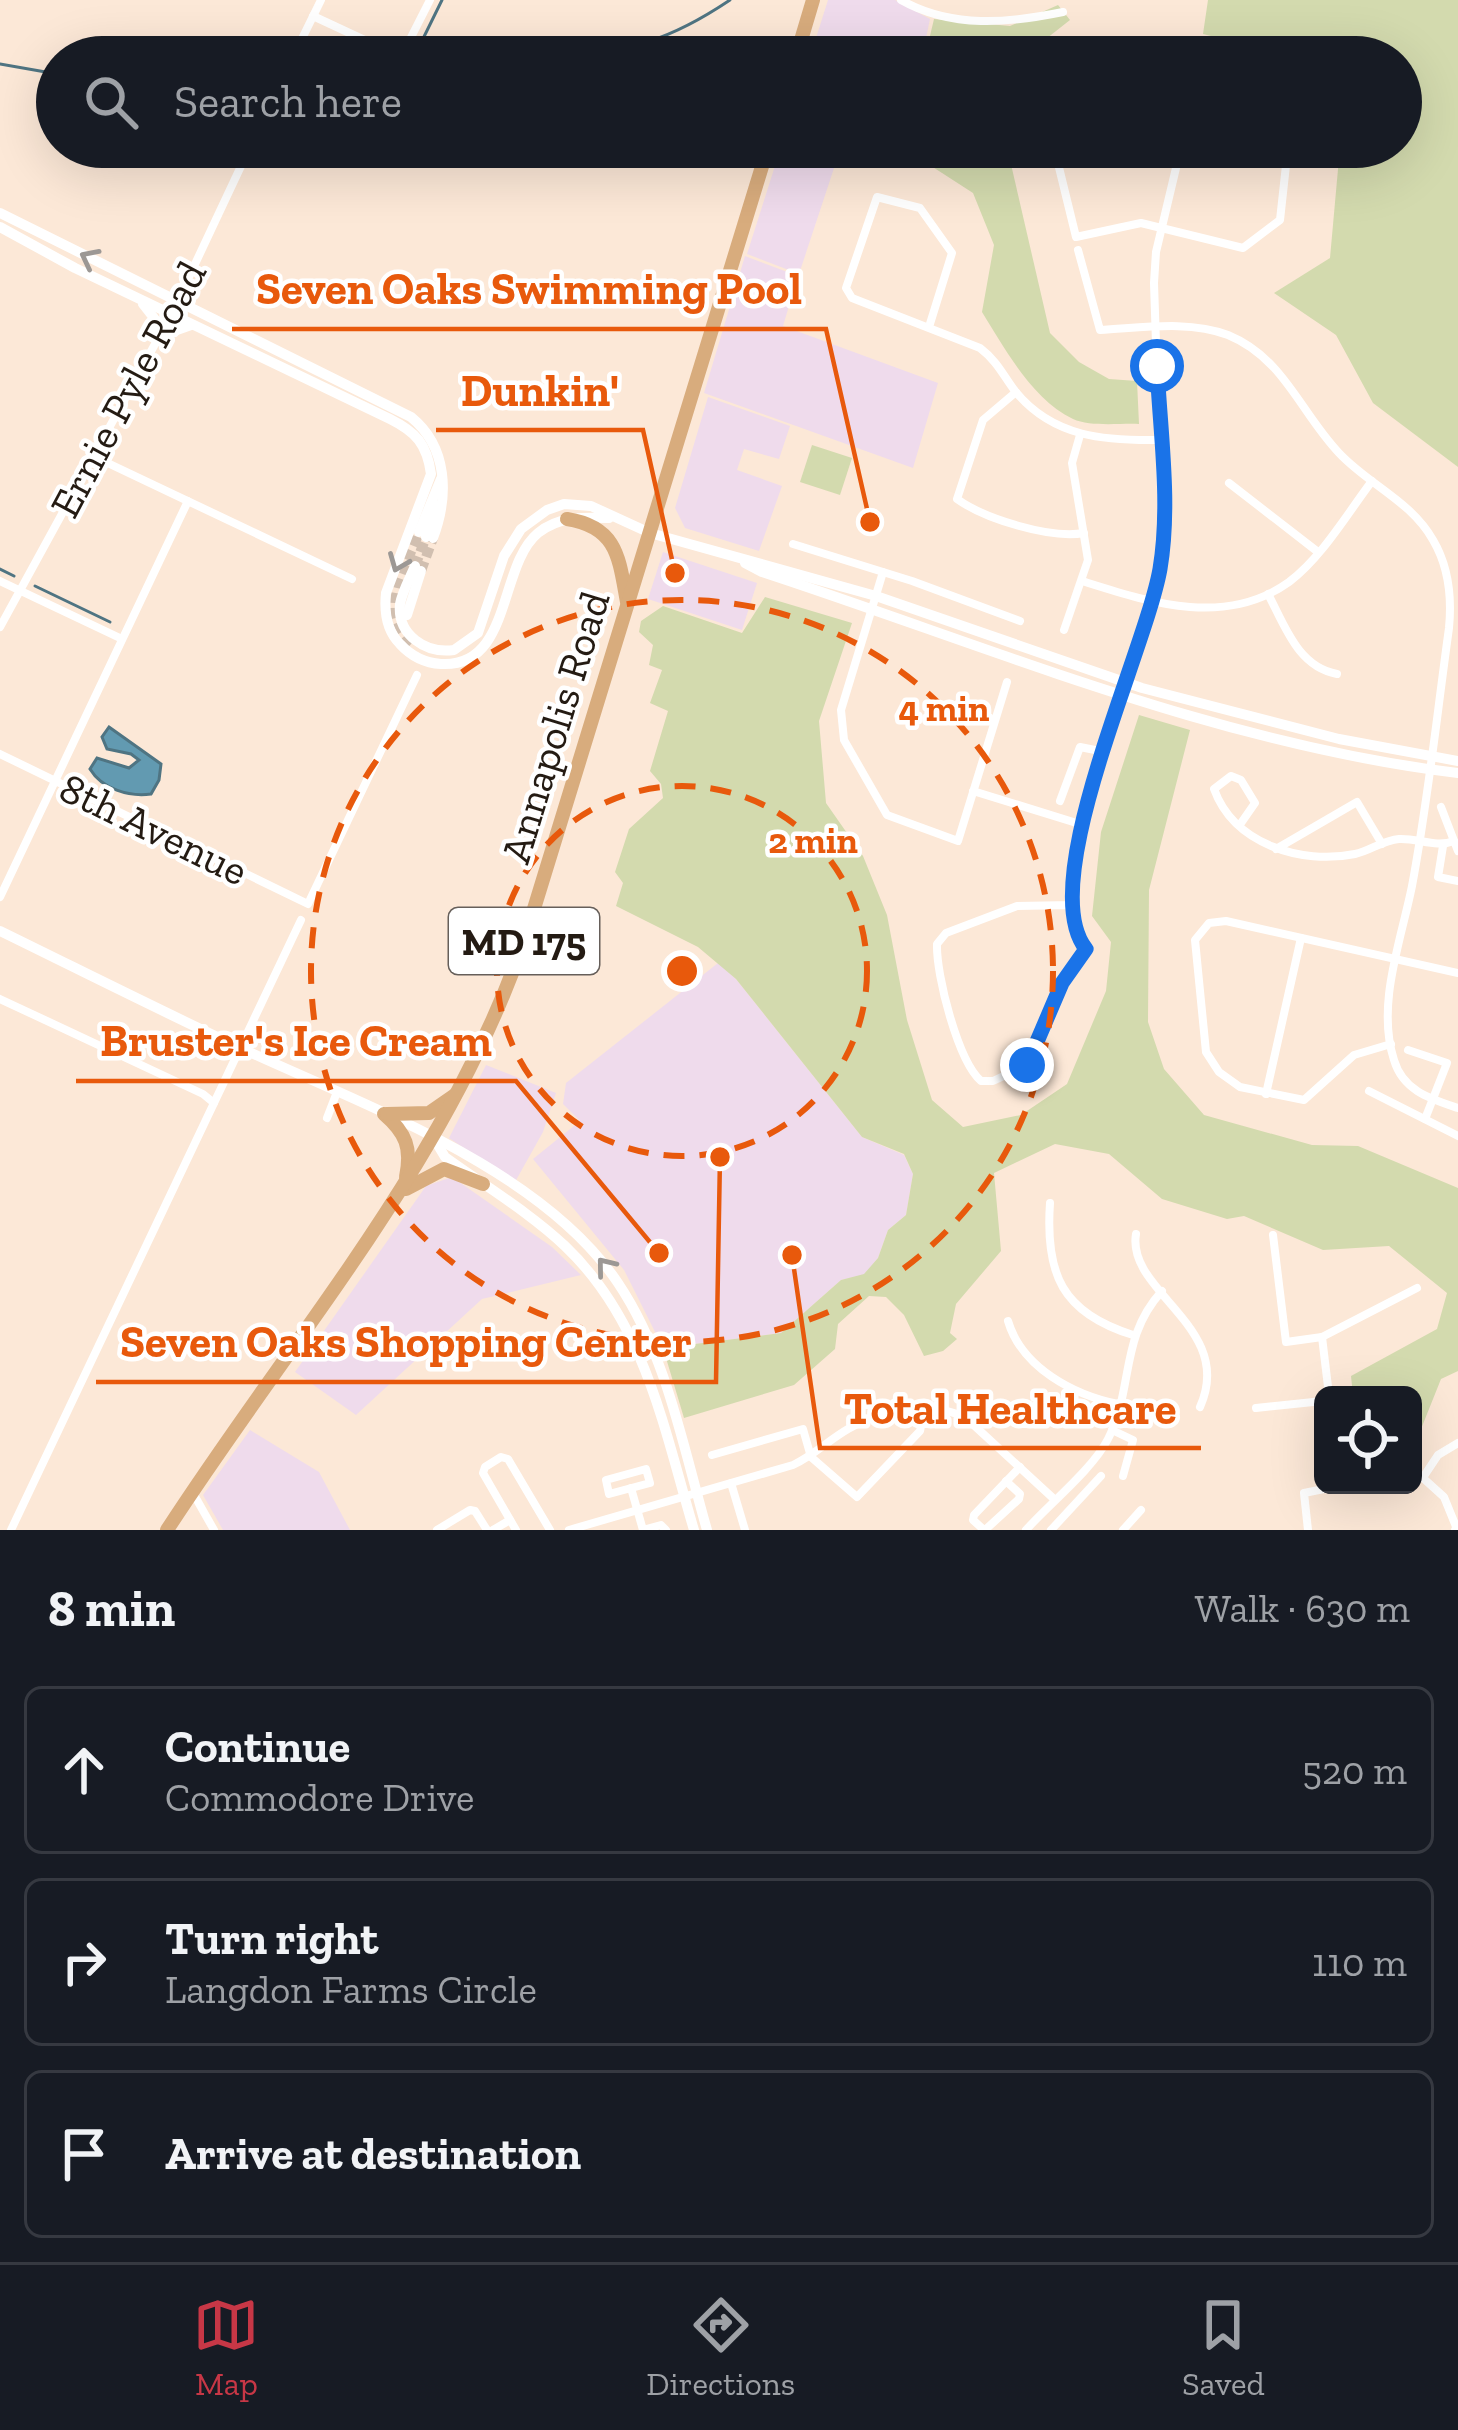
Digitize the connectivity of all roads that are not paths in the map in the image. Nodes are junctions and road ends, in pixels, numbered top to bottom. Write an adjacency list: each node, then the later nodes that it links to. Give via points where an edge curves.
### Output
1 (321, 0): 6 (street)
2 (430, 0): 9 (street)
3 (813, 0): 10 (main road)
4 (901, 0): 5 (street, via 982,22)
5 (1063, 12)
6 (313, 16): 7 (street); 8 (street)
7 (303, 36)
8 (356, 36)
9 (412, 36)
10 (802, 36)
11 (240, 168): 21 (street, Ernie Pyle Road)
12 (762, 168): 36 (main road, Annapolis Road / MD 175)
13 (1059, 168): 17 (street, via 1076,237)
14 (1176, 168): 17 (street)
15 (1286, 168): 17 (street, via 1280,220 1243,248)
16 (0, 213): 21 (street, one-way to 16)
17 (1162, 226): 24 (street)
18 (0, 227): 20 (street)
19 (1078, 250): 24 (street, via 1100,330)
20 (137, 297): 21 (street); 25 (street)
21 (175, 308): 22 (street); 25 (street, Ernie Pyle Road); 37 (street, via 411,417 435,445 441,479 443,504)
22 (195, 324): 25 (street); 33 (street, one-way to 33, via 419,437 431,474 384,607 393,636 414,656 448,664 482,648 526,546)
23 (929, 327): 23 (street, via 952,253 920,208 877,197 848,293); 26 (street, via 996,360)
24 (1157, 328): 28 (street); 30 (street, via 1203,328 1254,348)
25 (160, 336): 29 (street, Ernie Pyle Road)
26 (1016, 392): 27 (street); 35 (street, via 983,420 957,499 1056,536)
27 (1080, 435): 28 (street); 35 (street, via 1072,463)
28 (1161, 440): 48 (street, via 1164,535)
29 (94, 457): 32 (street); 45 (street, Ernie Pyle Road)
30 (1372, 481): 39 (street); 61 (street, via 1420,520 1447,575 1451,613)
31 (1229, 483): 39 (street)
32 (188, 501): 42 (street); 53 (street)
33 (567, 519): 34 (street); 49 (main road, via 586,522 613,544)
34 (618, 519): 36 (street); 40 (street, via 577,504 536,516 504,556 478,633 454,650 426,648 407,618)
35 (1084, 532): 44 (street)
36 (650, 533): 47 (street); 49 (main road, Annapolis Road / MD 175)
37 (426, 536)
38 (793, 544): 41 (street)
39 (1318, 552): 46 (street)
40 (418, 568)
41 (883, 572): 47 (street); 50 (street)
42 (352, 579)
43 (0, 581): 45 (street)
44 (1082, 581): 48 (street); 52 (street)
45 (20, 590): 51 (street, Ernie Pyle Road); 53 (street)
46 (1268, 594): 48 (street, via 1215,608); 54 (street, via 1310,663)
47 (874, 602): 57 (street); 64 (street, via 842,710 848,748 881,808 905,824 958,841)
48 (1152, 602): 57 (street)
49 (627, 605): 88 (main road, Annapolis Road / MD 175, via 525,938)
50 (1020, 621)
51 (0, 627)
52 (1064, 630)
53 (122, 639): 63 (street)
54 (1337, 674)
55 (418, 675): 63 (street, 8th Avenue, via 308,904)
56 (1007, 682): 64 (street)
57 (1125, 689): 58 (street); 61 (street, via 1230,726)
58 (1105, 752): 65 (street, via 1080,747); 67 (street)
59 (0, 754): 63 (street, 8th Avenue)
60 (1458, 761): 61 (street)
61 (1430, 764): 62 (street); 69 (street)
62 (1458, 773)
63 (54, 782): 75 (street)
64 (974, 791): 67 (street)
65 (1060, 801)
66 (1441, 807): 72 (street)
67 (1082, 825): 76 (street)
68 (1239, 826): 68 (street, via 1214,789 1231,776 1255,803); 73 (street)
69 (1419, 841): 70 (street); 71 (street); 80 (street)
70 (1382, 844): 73 (street, via 1345,856); 73 (street, via 1357,802)
71 (1443, 845): 72 (street); 74 (street, via 1438,877)
72 (1456, 846)
73 (1276, 849)
74 (1458, 881)
75 (0, 896)
76 (1071, 905): 76 (street, via 1017,905 937,944 950,1014 976,1077 993,1081 1027,1065 1086,949)
77 (301, 920): 84 (street)
78 (0, 931): 84 (street)
79 (1301, 938): 80 (street); 89 (street); 89 (street, via 1221,920 1203,926 1195,940 1206,1052 1229,1080)
80 (1396, 958): 81 (street); 83 (street)
81 (1458, 973)
82 (0, 998): 91 (street)
83 (1391, 1044): 89 (street, via 1354,1055 1304,1100); 90 (street, via 1405,1081)
84 (241, 1048): 87 (street); 91 (street)
85 (1408, 1050): 90 (street, via 1447,1064)
86 (1369, 1091): 95 (street)
87 (337, 1092): 93 (street); 94 (street)
88 (459, 1092): 93 (main road, via 429,1113); 97 (main road, Annapolis Road / MD 175)
89 (1266, 1095)
90 (1434, 1100): 92 (street); 95 (street)
91 (214, 1103): 132 (street)
92 (1458, 1108)
93 (384, 1114): 97 (street); 99 (main road, via 408,1146)
94 (327, 1118)
95 (1425, 1119): 96 (street)
96 (1458, 1136)
97 (434, 1139): 98 (street); 99 (main road, Annapolis Road / MD 175); 127 (street, one-way to 97, via 652,1345 613,1275 537,1201)
98 (483, 1184): 99 (main road, via 444,1168); 127 (street, via 561,1243 607,1295 643,1361)
99 (401, 1191): 126 (main road, Annapolis Road / MD 175)
100 (1050, 1203): 106 (street, via 1051,1259 1066,1293 1097,1321)
101 (1136, 1234): 104 (street, via 1139,1263)
102 (1274, 1235): 107 (street, via 1286,1342)
103 (1418, 1288): 107 (street)
104 (1162, 1291): 106 (street); 111 (street, via 1200,1350 1207,1388)
105 (1008, 1321): 110 (street, via 1019,1346 1059,1382)
106 (1133, 1336): 110 (street)
107 (1322, 1337): 108 (street)
108 (1325, 1386)
109 (1314, 1400): 113 (street)
110 (1118, 1404): 114 (street)
111 (1199, 1407)
112 (925, 1408): 117 (street, via 861,1424); 117 (street, via 920,1432 857,1497); 118 (street, via 966,1418)
113 (1256, 1408)
114 (1112, 1430): 121 (street, via 1133,1440); 128 (street)
115 (1458, 1443): 120 (street)
116 (712, 1455): 117 (street, via 803,1429)
117 (812, 1457): 123 (street)
118 (1020, 1467): 122 (street); 128 (street)
119 (1101, 1475): 147 (street)
120 (1424, 1476): 150 (street, via 1444,1497)
121 (1123, 1477)
122 (1006, 1481): 145 (street, via 974,1515); 145 (street, via 1019,1498)
123 (731, 1483): 127 (street); 144 (street)
124 (632, 1488): 124 (street, via 650,1483 646,1469 606,1480 609,1494); 129 (street)
125 (1314, 1490): 149 (street, via 1304,1492)
126 (192, 1491): 133 (main road, Annapolis Road / MD 175); 134 (street)
127 (690, 1495): 129 (street); 142 (street); 143 (street)
128 (1054, 1499): 146 (street)
129 (637, 1510): 139 (street); 140 (street)
130 (1141, 1510): 148 (street)
131 (510, 1520): 136 (street); 137 (street); 138 (street, via 483,1473 501,1457)
132 (11, 1530)
133 (167, 1530)
134 (214, 1530)
135 (436, 1530): 136 (street, via 470,1510)
136 (490, 1530)
137 (516, 1530)
138 (550, 1530)
139 (569, 1530)
140 (643, 1530): 141 (street)
141 (665, 1530)
142 (694, 1530)
143 (706, 1530)
144 (745, 1530)
145 (984, 1530)
146 (1026, 1530)
147 (1051, 1530)
148 (1124, 1530)
149 (1308, 1530)
150 (1457, 1530)

